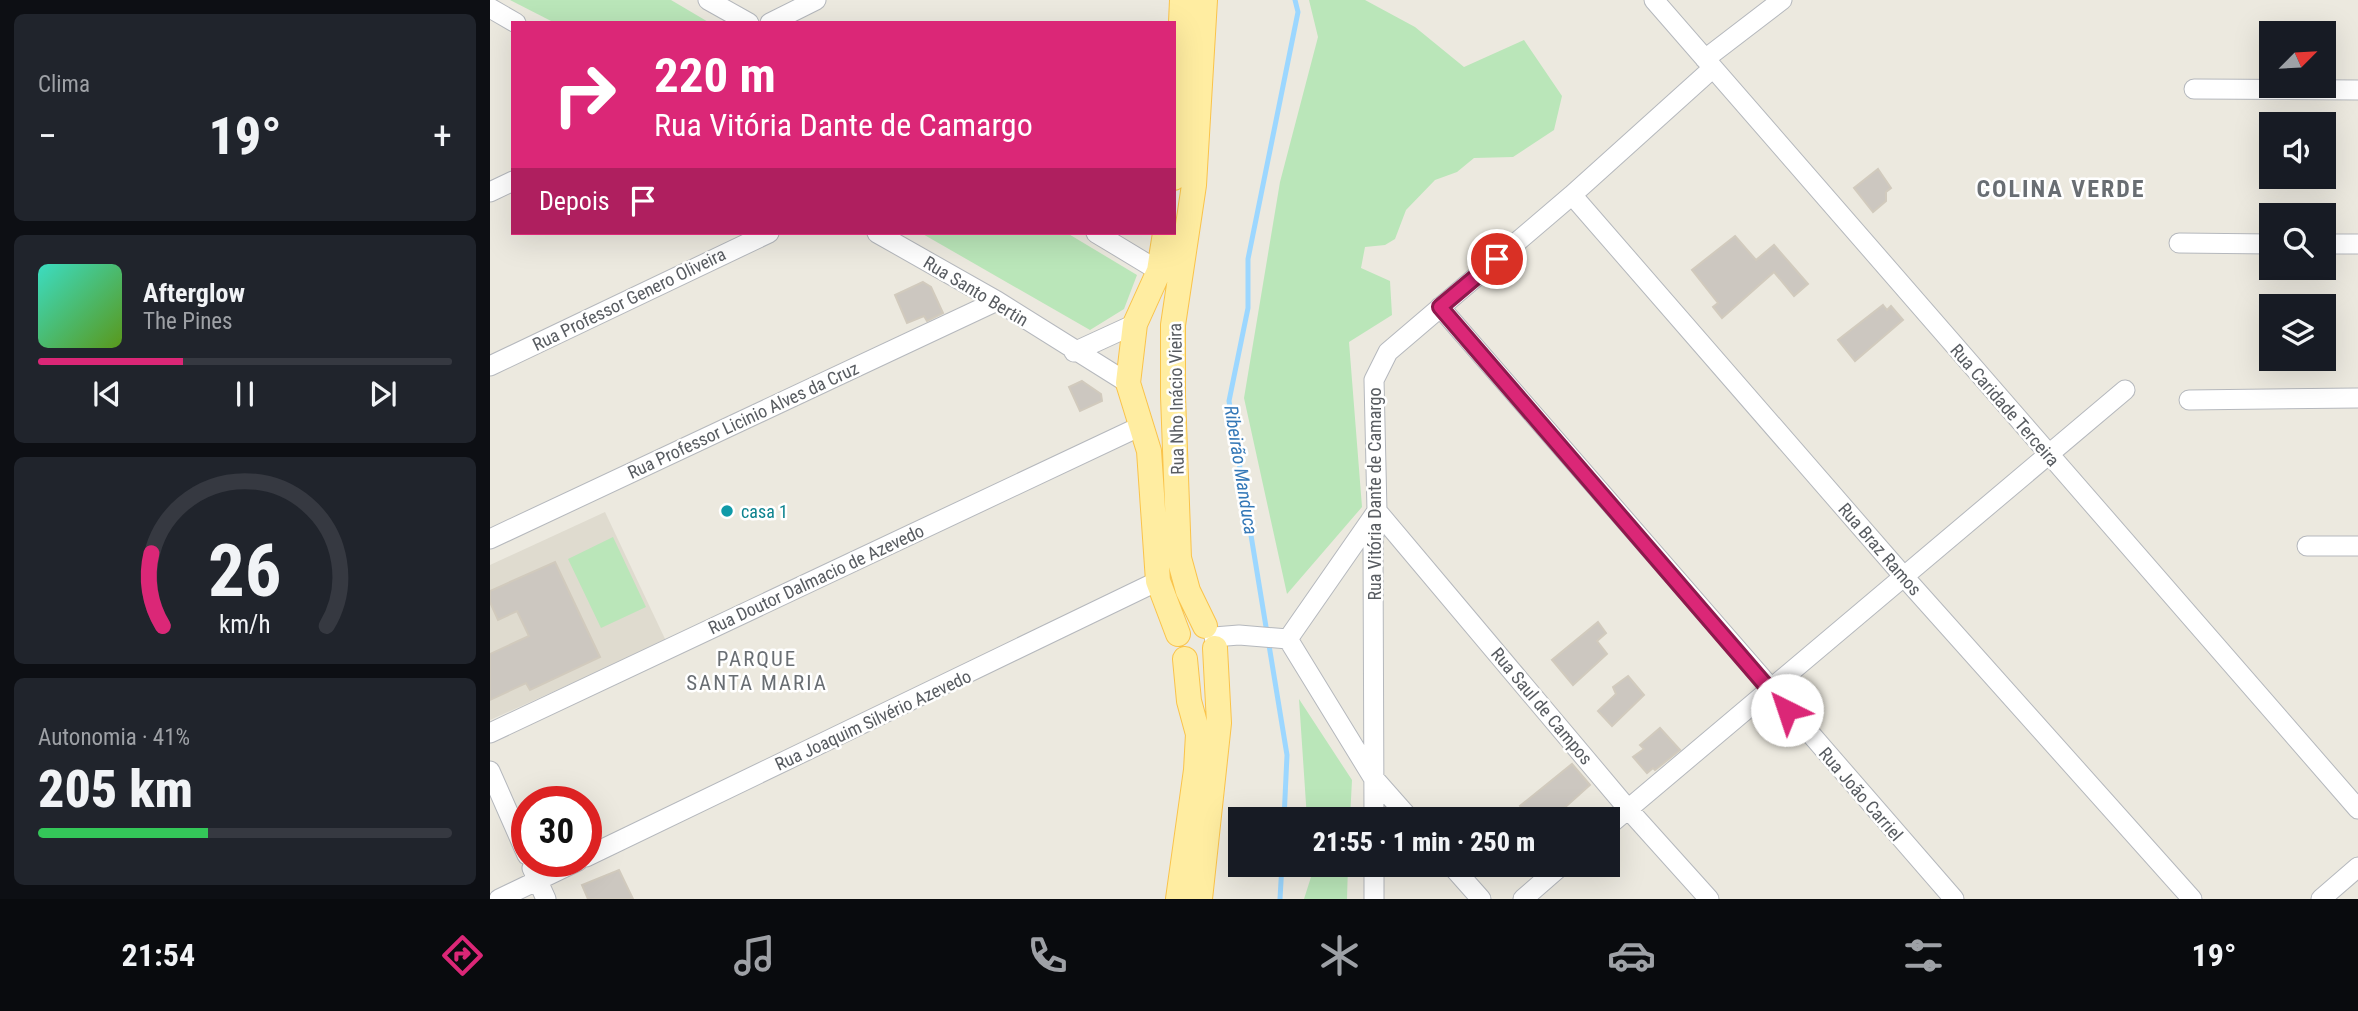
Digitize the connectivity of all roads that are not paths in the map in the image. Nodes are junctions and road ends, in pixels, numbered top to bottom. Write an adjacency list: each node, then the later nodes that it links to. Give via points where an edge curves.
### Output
1 (708, 0): 9 (street)
2 (816, 0): 10 (street)
3 (1182, 0): 14 (main road)
4 (1205, 0): 30 (main road, Rua Nho Inácio Vieira, via 1194,185)
5 (1654, 0): 11 (street, Rua Caridade Terceira)
6 (1782, 0): 11 (street, Rua Vitória Dante de Camargo)
7 (492, 10): 8 (street)
8 (512, 21)
9 (745, 21)
10 (774, 21)
11 (1709, 63): 17 (street, Rua Vitória Dante de Camargo); 38 (street, Rua Caridade Terceira)
12 (2194, 89): 13 (street)
13 (2358, 90)
14 (1176, 134)
15 (511, 182): 16 (street)
16 (490, 192)
17 (1572, 195): 28 (street, Rua Vitória Dante de Camargo); 43 (street, Rua Braz Ramos)
18 (765, 235): 32 (street, Rua Professor Genero Oliveira)
19 (881, 235): 27 (street, Rua Santo Bertin)
20 (1099, 235): 26 (street)
21 (1165, 235): 26 (main road, Rua Nho Inácio Vieira)
22 (2179, 243): 23 (street)
23 (2259, 244)
24 (2336, 244): 25 (street)
25 (2358, 244)
26 (1159, 271): 29 (main road, Rua Nho Inácio Vieira)
27 (997, 301): 31 (street, Rua Santo Bertin); 40 (street, Rua Professor Licinio Alves da Cruz)
28 (1440, 307): 39 (street, Rua Vitória Dante de Camargo, via 1388,352 1374,380); 49 (street, Rua João Carriel)
29 (1135, 324): 30 (main road, via 1155,320); 31 (street); 33 (main road, Rua Nho Inácio Vieira)
30 (1173, 325): 46 (main road, Rua Nho Inácio Vieira, via 1180,558 1188,591)
31 (1074, 352): 33 (street, Rua Santo Bertin)
32 (490, 366)
33 (1128, 383): 37 (main road, Rua Nho Inácio Vieira)
34 (2125, 390): 38 (street)
35 (2358, 398): 36 (street)
36 (2189, 400)
37 (1141, 426): 44 (main road, Rua Nho Inácio Vieira, via 1149,451); 50 (street, Rua Doutor Dalmacio de Azevedo)
38 (2049, 456): 43 (street); 56 (street, Rua Caridade Terceira)
39 (1377, 512): 47 (street); 52 (street, Rua Vitória Dante de Camargo); 55 (street, Rua Saul de Campos)
40 (490, 539)
41 (2307, 546): 42 (street)
42 (2358, 546)
43 (1906, 579): 49 (street); 76 (street, Rua Braz Ramos)
44 (1158, 581): 45 (main road, Rua Nho Inácio Vieira); 59 (street, Rua Joaquim Silvério Azevedo)
45 (1178, 634): 46 (main road, via 1193,624); 48 (main road, via 1177,646)
46 (1218, 637): 47 (street); 48 (main road, via 1201,662); 70 (main road, via 1219,723)
47 (1282, 639): 52 (street)
48 (1185, 659): 69 (main road, via 1198,734)
49 (1769, 689): 55 (street); 75 (street, Rua João Carriel)
50 (490, 733)
51 (490, 771): 58 (street)
52 (1372, 776): 53 (street, Rua Vitória Dante de Camargo); 54 (street)
53 (1373, 807)
54 (1399, 807)
55 (1628, 809): 57 (street); 74 (street, Rua Saul de Campos)
56 (2358, 809)
57 (1620, 816)
58 (511, 819)
59 (602, 849)
60 (2358, 867): 77 (street)
61 (537, 877): 66 (street)
62 (544, 877): 66 (street)
63 (1374, 877): 71 (street)
64 (1462, 877): 72 (street)
65 (1548, 877): 73 (street)
66 (538, 880): 67 (street); 68 (street)
67 (499, 899)
68 (546, 899)
69 (1178, 899)
70 (1200, 899)
71 (1374, 899)
72 (1481, 899)
73 (1523, 899)
74 (1709, 899)
75 (1954, 899)
76 (2192, 899)
77 (2321, 899)

